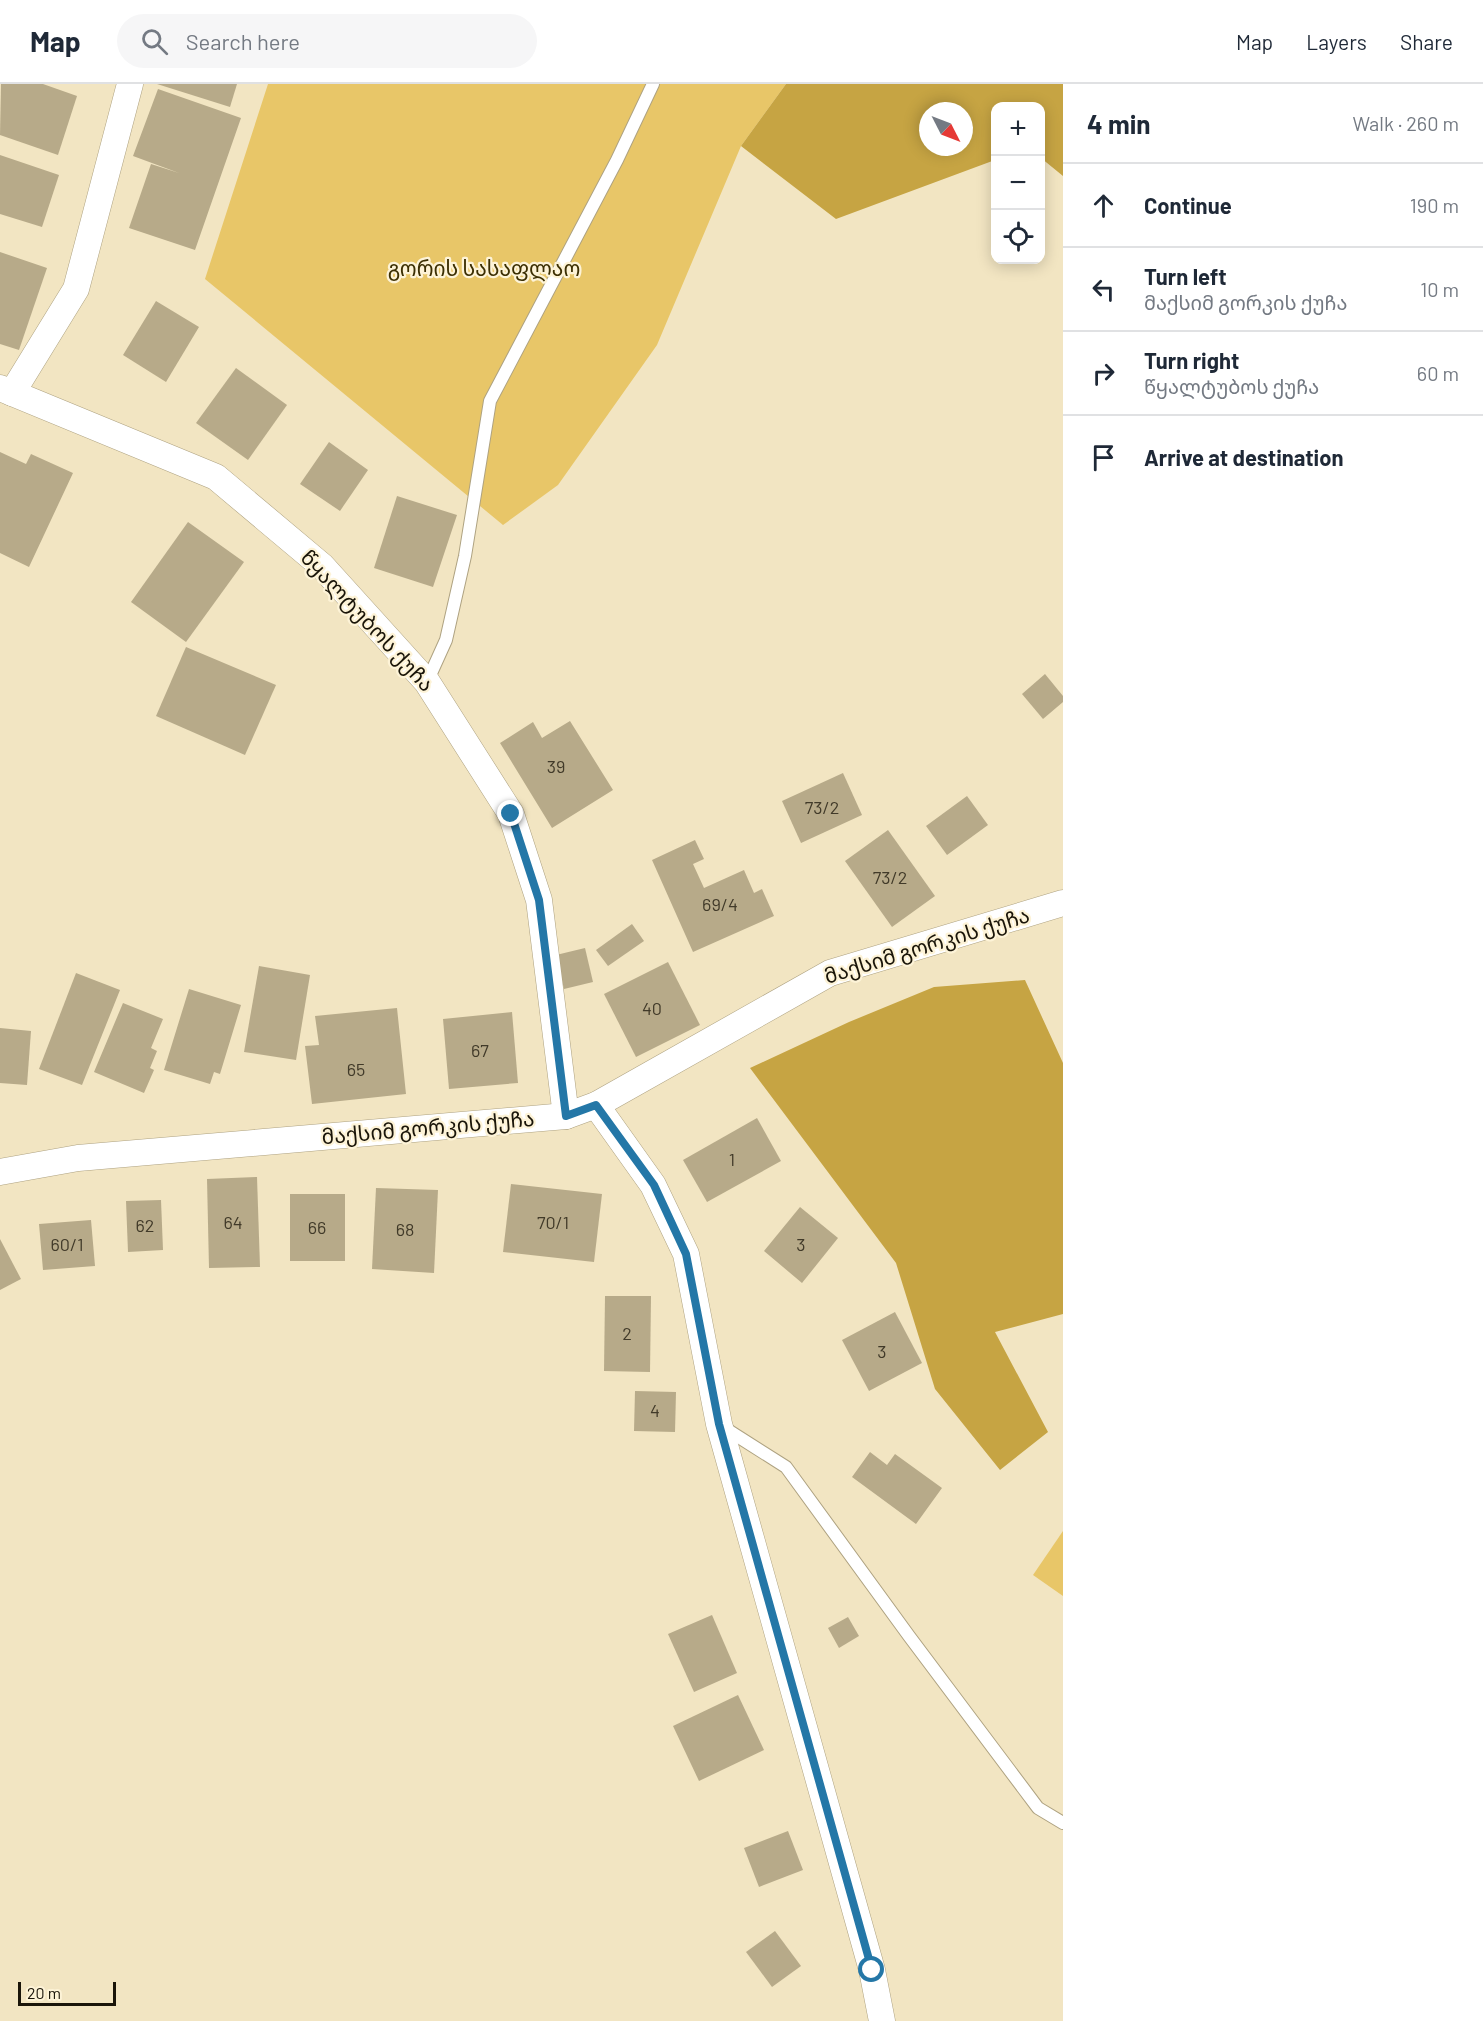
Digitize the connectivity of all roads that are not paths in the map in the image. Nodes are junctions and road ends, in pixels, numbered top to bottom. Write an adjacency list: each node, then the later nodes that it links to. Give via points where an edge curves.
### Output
1 (130, 84): 3 (street, via 76,289)
2 (653, 84): 4 (lane, via 490,401 465,556 446,640)
3 (6, 391): 4 (street, წყალტუბოს ქუჩა, via 216,477 322,566)
4 (427, 682): 7 (street, წყალტუბოს ქუჩა, via 511,814 539,900)
5 (1063, 903): 6 (street, მაქსიმ გორკის ქუჩა, via 830,973)
6 (596, 1105): 7 (street, მაქსიმ გორკის ქუჩა); 9 (street, via 654,1185 686,1254)
7 (566, 1116): 8 (street, მაქსიმ გორკის ქუჩა, via 78,1158)
8 (0, 1172)
9 (719, 1424): 10 (lane, via 786,1467 1038,1808); 11 (street, via 872,1970)
10 (1063, 1823)
11 (882, 2021)

